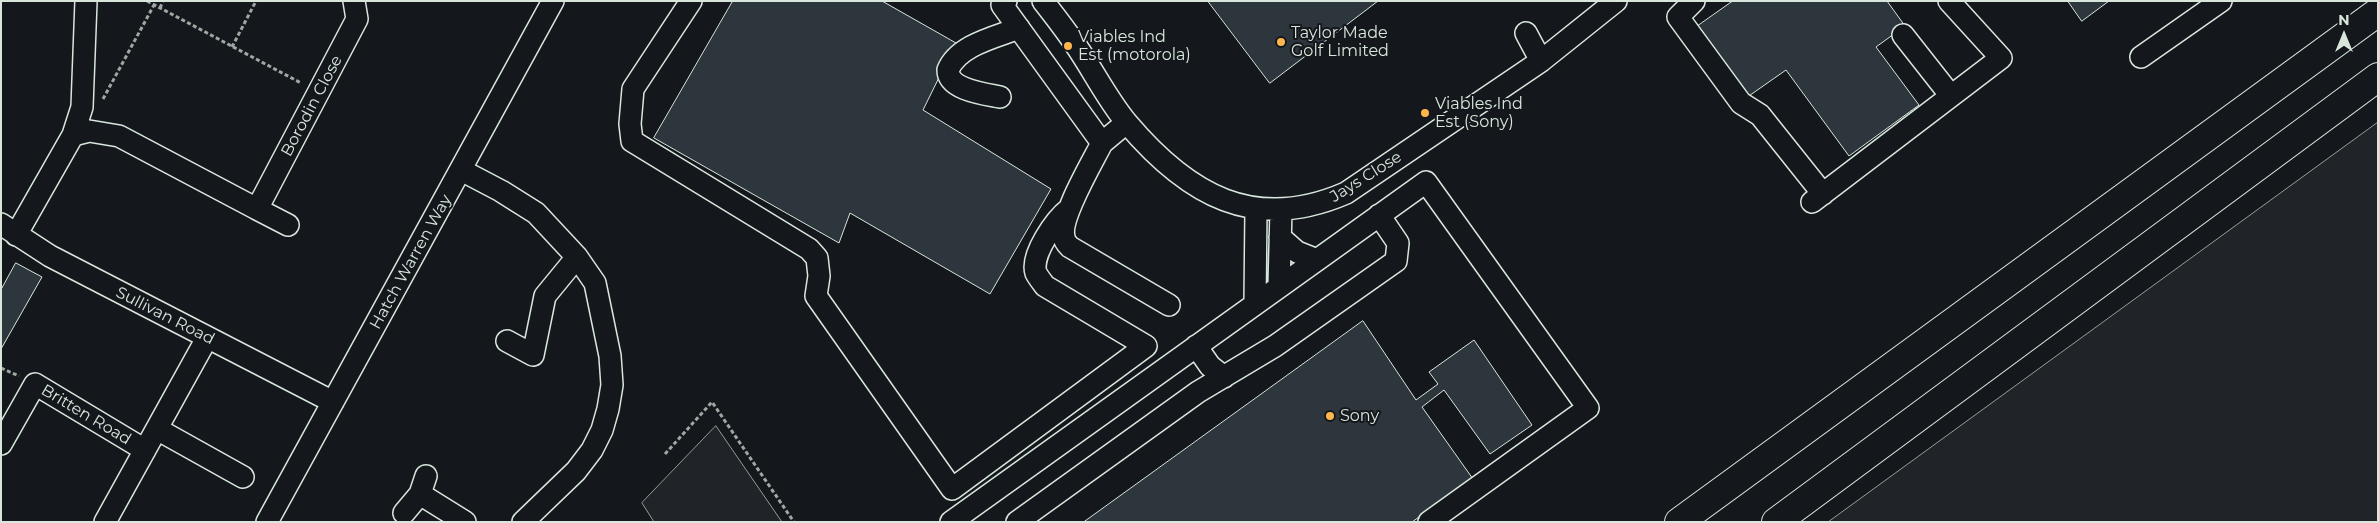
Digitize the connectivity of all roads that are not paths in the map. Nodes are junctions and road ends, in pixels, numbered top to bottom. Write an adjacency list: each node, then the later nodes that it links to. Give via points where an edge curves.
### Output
1 (86, 1): 21 (street, via 82,107)
2 (354, 1): 24 (street, Borodin Close, via 357,20)
3 (553, 1): 23 (street, Hatch Warren Way)
4 (691, 1): 25 (street, via 633,89 632,141 809,249 817,258 816,296 952,489 1146,346 1045,286 1036,273 1038,253 1058,218)
5 (1043, 1): 20 (street, Jays Close)
6 (1616, 1): 16 (street, Jays Close)
7 (1694, 1): 18 (street, via 1678,17 1741,103 1760,115 1818,198)
8 (1949, 1): 18 (street, via 2002,58)
9 (2221, 1): 15 (street)
10 (1003, 2): 12 (street)
11 (2378, 12): 54 (highway)
12 (1018, 28): 19 (street, via 968,49 948,70 951,80 960,86); 22 (street)
13 (1526, 33): 16 (street)
14 (1904, 35): 18 (street)
15 (2141, 57)
16 (1541, 61): 27 (street, Jays Close, via 1346,193 1321,204)
17 (2378, 77): 55 (highway)
18 (1951, 96)
19 (1000, 97)
20 (1126, 123): 22 (street); 26 (street, Jays Close, via 1176,173 1226,201)
21 (73, 135): 24 (street, via 88,131 119,136); 30 (street)
22 (1102, 143): 25 (street)
23 (461, 170): 32 (street, via 536,213); 41 (street, Hatch Warren Way)
24 (257, 209): 29 (street)
25 (1069, 209): 36 (street, via 1064,238 1070,247)
26 (1256, 209): 27 (street, Jays Close); 35 (street)
27 (1281, 210): 31 (street)
28 (1379, 215): 33 (street); 40 (street, via 1398,243 1396,261 1275,346); 53 (street, via 1426,182 1588,408)
29 (288, 225)
30 (9, 230): 37 (street, Sullivan Road, via 50,256)
31 (1280, 237): 33 (street, via 1297,252); 34 (street)
32 (577, 258): 38 (street, via 545,296 533,355); 50 (street, via 595,283 602,315 611,366 608,409 599,437 576,471)
33 (1316, 260): 34 (street)
34 (1279, 286): 35 (street)
35 (1255, 302): 39 (street)
36 (1169, 305)
37 (208, 338): 41 (street, Sullivan Road); 42 (street, Britten Road)
38 (507, 341)
39 (1196, 346): 40 (street, via 1210,366); 51 (street)
40 (1224, 376): 52 (street)
41 (333, 402): 48 (street, Hatch Warren Way)
42 (157, 429): 44 (street, Britten Road); 45 (street)
43 (1, 444): 44 (street, Britten Road, via 35,384)
44 (145, 450): 47 (street, Britten Road)
45 (243, 477)
46 (404, 512): 49 (street, via 423,485)
47 (105, 522)
48 (267, 522)
49 (465, 522)
50 (524, 522)
51 (951, 522)
52 (1017, 522)
53 (1429, 522)
54 (1679, 522)
55 (1776, 522)

